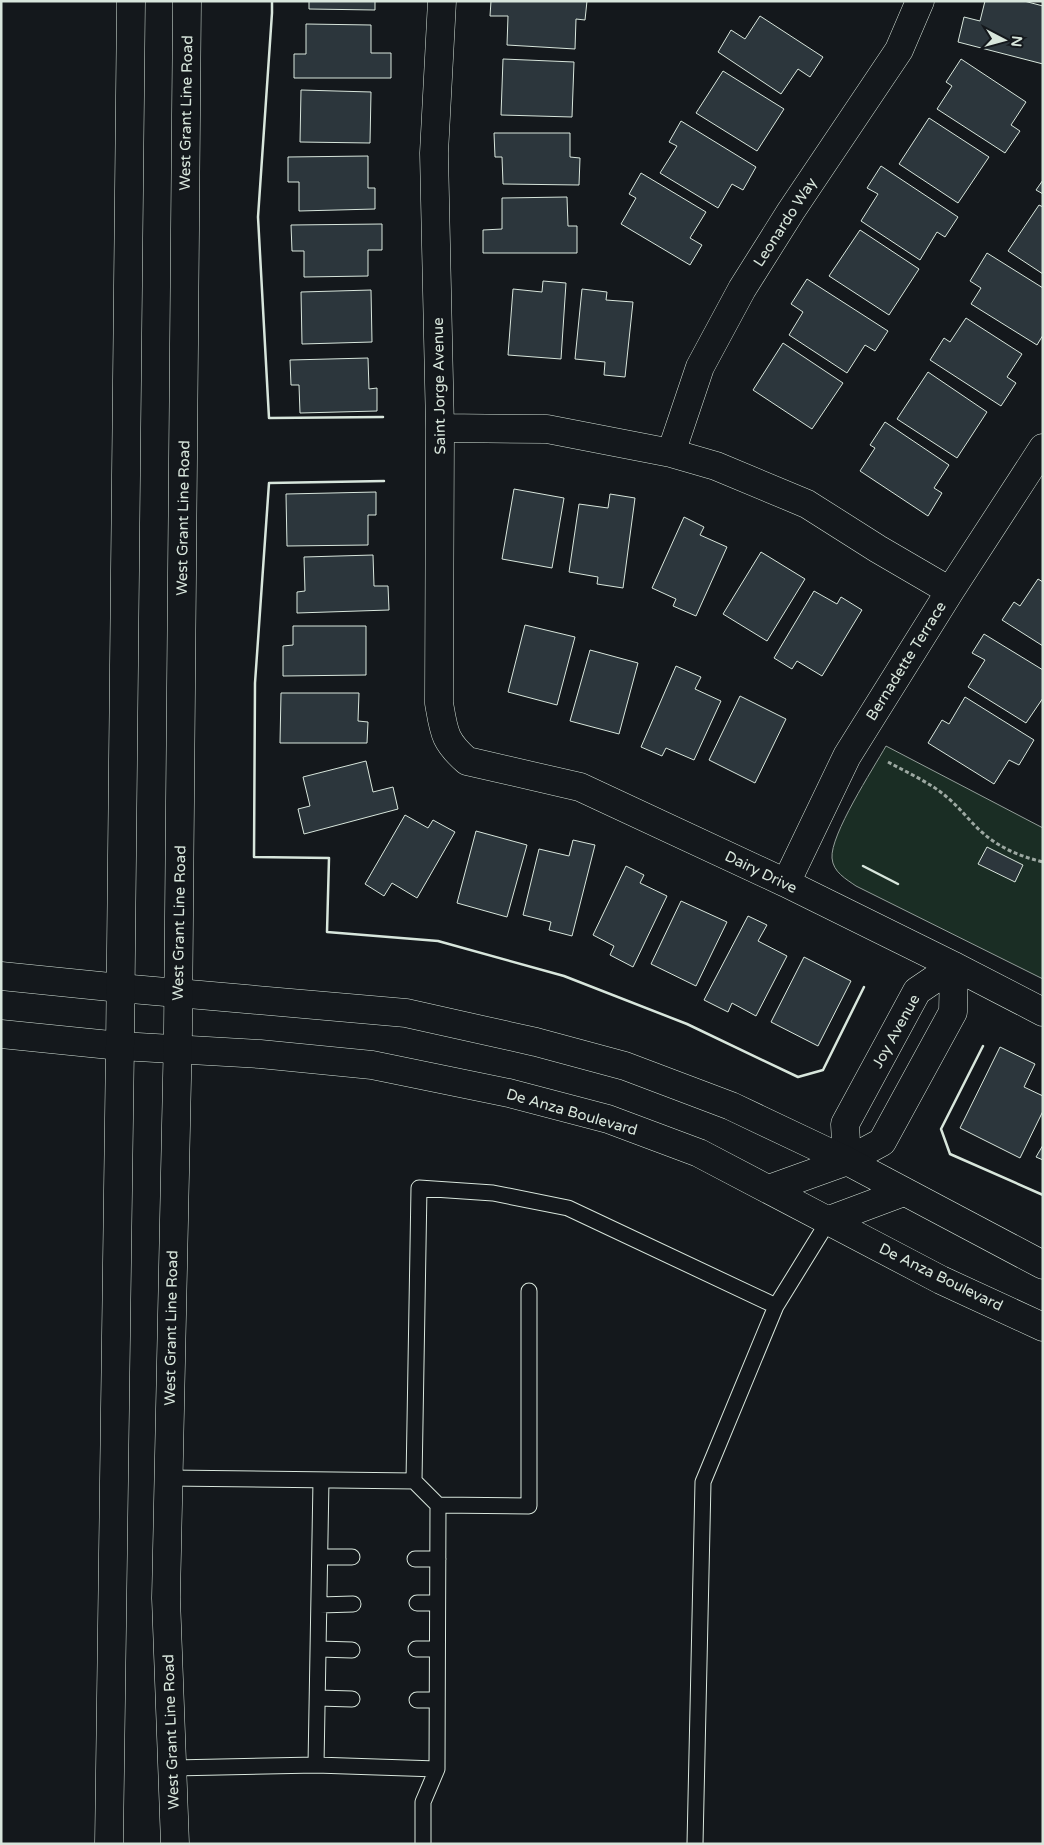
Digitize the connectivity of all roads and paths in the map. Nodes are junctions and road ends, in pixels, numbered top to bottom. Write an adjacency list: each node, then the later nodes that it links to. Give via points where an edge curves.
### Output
1 (131, 1): 15 (street)
2 (188, 1): 16 (street, West Grant Line Road)
3 (442, 1): 5 (street, Saint Jorge Avenue, via 434,153)
4 (920, 1): 7 (street, Leonardo Way, via 899,50 742,289 700,367)
5 (440, 428): 7 (street, via 547,429); 9 (street, Saint Jorge Avenue, via 439,703 444,733 453,749)
6 (1043, 448): 8 (street, Bernadette Terrace)
7 (671, 453): 8 (street, via 716,466 807,504)
8 (950, 591): 12 (street, Bernadette Terrace, via 847,756)
9 (467, 761): 12 (street, Dairy Drive, via 580,787)
10 (888, 762): 11 (path, via 948,797 985,835 1005,848)
11 (1043, 862)
12 (786, 883): 13 (street, Dairy Drive)
13 (954, 966): 17 (street, Dairy Drive); 21 (street, Joy Avenue, via 917,991 845,1124); 21 (street, via 953,1012 882,1142)
14 (1, 976): 15 (street)
15 (120, 988): 16 (street); 19 (street)
16 (178, 993): 20 (street, West Grant Line Road); 21 (street, via 406,1013 536,1042 625,1066 731,1106)
17 (1043, 1012)
18 (1, 1034): 19 (street, De Anza Boulevard)
19 (120, 1046): 20 (street, De Anza Boulevard); 52 (street)
20 (177, 1049): 22 (street, De Anza Boulevard, via 372,1065 509,1094 608,1119 699,1153); 29 (street, West Grant Line Road)
21 (847, 1161): 22 (street); 23 (street)
22 (769, 1189): 24 (street, De Anza Boulevard)
23 (904, 1192): 24 (street); 25 (street)
24 (829, 1220): 27 (lane); 28 (street, De Anza Boulevard, via 941,1280)
25 (1043, 1265)
26 (529, 1291): 32 (lane, via 529,1506)
27 (776, 1306): 31 (lane, via 568,1208 493,1193 419,1188); 55 (lane, via 703,1482)
28 (1043, 1327)
29 (168, 1478): 30 (lane); 50 (street, West Grant Line Road, via 166,1598)
30 (321, 1480): 31 (lane); 33 (lane)
31 (414, 1482): 32 (lane)
32 (438, 1505): 36 (lane)
33 (320, 1557): 34 (lane); 40 (lane)
34 (352, 1558)
35 (415, 1559): 36 (lane)
36 (438, 1559): 38 (lane)
37 (417, 1603): 38 (lane)
38 (438, 1603): 42 (lane)
39 (353, 1604): 40 (lane)
40 (320, 1605): 43 (lane)
41 (416, 1649): 42 (lane)
42 (438, 1649): 48 (lane)
43 (319, 1650): 44 (lane); 45 (lane)
44 (352, 1650)
45 (318, 1698): 46 (lane); 49 (lane)
46 (352, 1699)
47 (417, 1700): 48 (lane)
48 (437, 1700): 51 (lane)
49 (316, 1765): 50 (lane); 51 (lane)
50 (173, 1768): 53 (street, West Grant Line Road)
51 (437, 1768): 54 (lane, via 423,1802)
52 (109, 1844)
53 (175, 1844)
54 (423, 1844)
55 (695, 1844)

